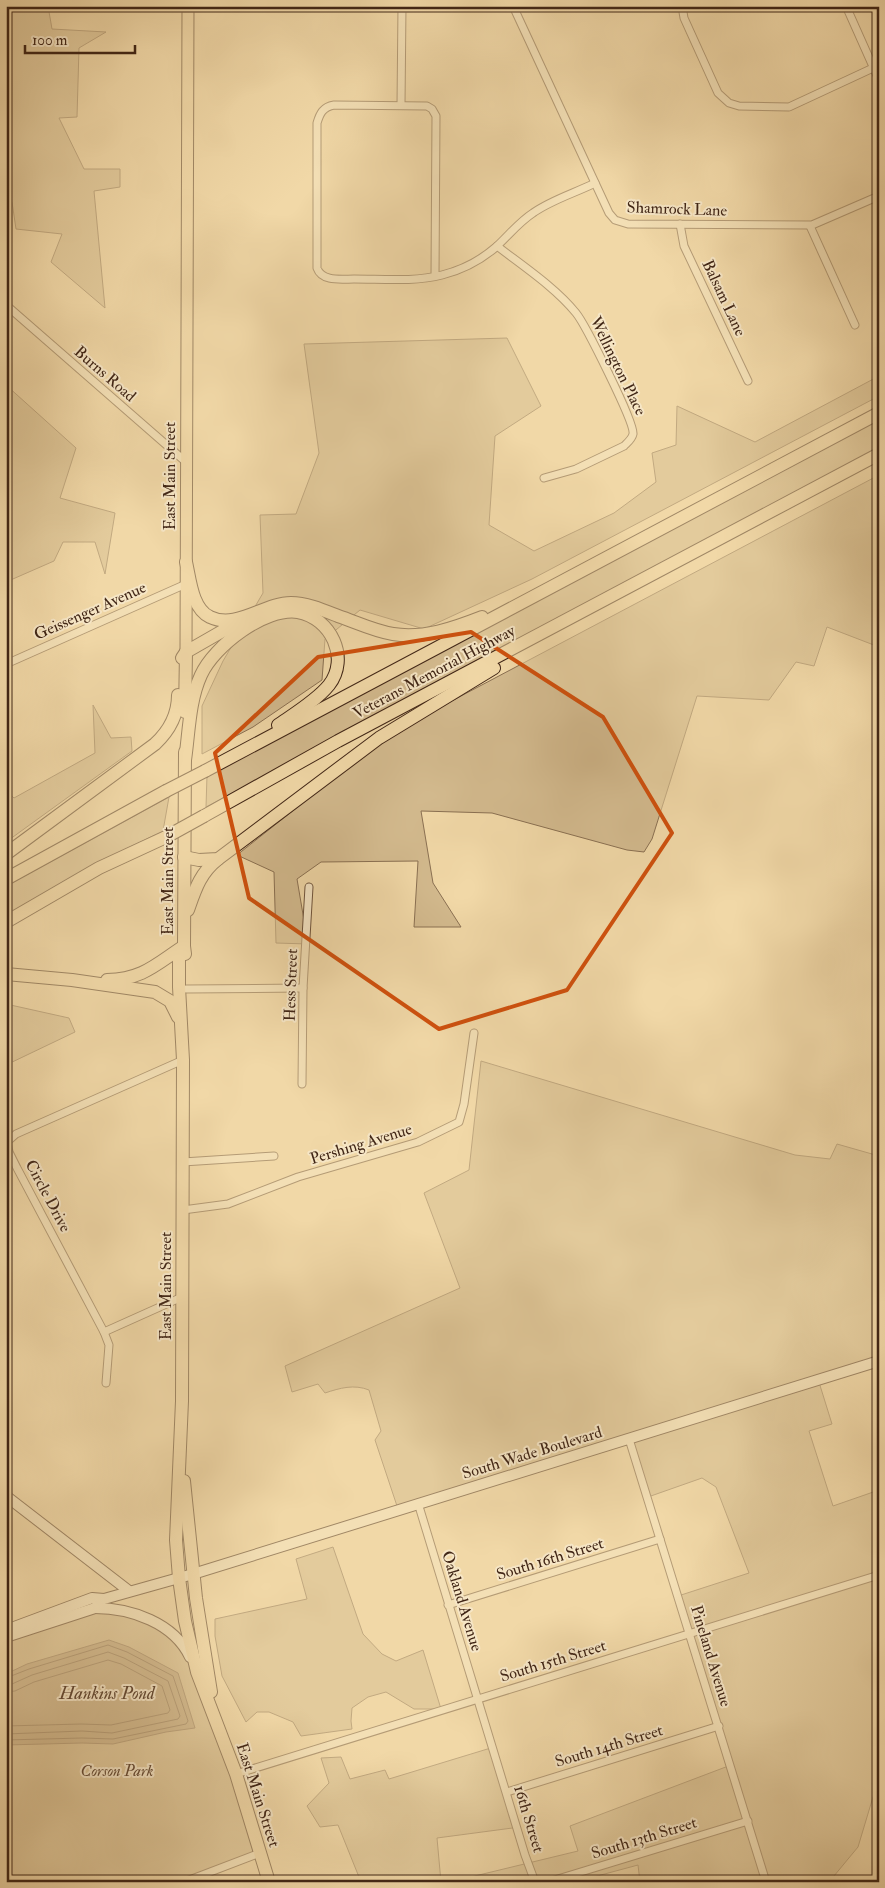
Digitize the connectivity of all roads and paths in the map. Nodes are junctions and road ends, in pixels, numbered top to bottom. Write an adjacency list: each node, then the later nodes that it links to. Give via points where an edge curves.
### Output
1 (188, 6): 20 (main road, East Main Street)
2 (402, 6): 8 (street)
3 (513, 6): 9 (street, Shamrock Lane)
4 (682, 6): 6 (street, via 684,18 710,77 718,93 729,103 789,107)
5 (846, 6): 6 (street)
6 (873, 68): 7 (street)
7 (879, 80)
8 (402, 105): 14 (street, via 427,106 436,116); 14 (street, via 334,105 321,111 317,123 318,269 323,276 336,279)
9 (595, 184): 11 (street, Shamrock Lane, via 615,220 628,224); 13 (street, via 539,208)
10 (879, 196): 12 (street, Shamrock Lane)
11 (680, 224): 12 (street, Shamrock Lane); 17 (street, Balsam Lane, via 684,246)
12 (810, 226): 16 (street)
13 (497, 246): 14 (street, via 464,268); 21 (street, Wellington Place, via 576,313 633,430 631,440 624,446 576,469)
14 (435, 276)
15 (6, 305): 20 (street, Burns Road)
16 (855, 325)
17 (748, 382)
18 (879, 413): 22 (highway, Veterans Memorial Highway)
19 (879, 454): 25 (highway, Veterans Memorial Highway)
20 (186, 462): 23 (main road, East Main Street)
21 (544, 478)
22 (611, 556): 26 (highway, via 462,625 425,634 384,632 297,603 284,603); 29 (highway, Veterans Memorial Highway)
23 (186, 562): 24 (main road, East Main Street); 26 (highway, via 192,590 204,614 221,620)
24 (186, 584): 27 (main road, East Main Street); 28 (street, Geissenger Avenue)
25 (624, 590): 33 (highway, via 391,730); 36 (highway, Veterans Memorial Highway, bridge, via 338,741 204,816 100,868)
26 (249, 616): 27 (highway)
27 (186, 652): 30 (highway, East Main Street); 31 (highway, via 179,663 176,713 161,738)
28 (6, 664)
29 (237, 755): 30 (highway, via 302,709 331,681 337,668 337,649 328,630 316,619 298,612 278,614 229,640 217,652 205,666 198,682); 34 (highway, Veterans Memorial Highway, bridge)
30 (185, 760): 32 (highway, East Main Street)
31 (6, 854)
32 (184, 857): 33 (highway); 37 (highway, East Main Street)
33 (218, 859): 37 (highway, via 197,884)
34 (6, 880)
35 (309, 887): 41 (street, Hess Street)
36 (6, 922)
37 (184, 925): 38 (highway, East Main Street)
38 (184, 946): 40 (highway, via 138,976 117,980); 42 (highway, East Main Street); 43 (highway, East Main Street, via 180,955 179,987)
39 (6, 974): 40 (highway)
40 (72, 980): 43 (highway, via 159,994 170,1001)
41 (303, 988): 42 (street); 46 (street, Hess Street)
42 (186, 989): 43 (highway, East Main Street)
43 (182, 1027): 45 (highway, East Main Street)
44 (474, 1033): 49 (street, Pershing Avenue, via 459,1122 418,1142 298,1177 228,1204)
45 (183, 1060): 48 (highway, East Main Street); 51 (street, Circle Drive, via 16,1134 7,1142 17,1168)
46 (302, 1084)
47 (274, 1156): 48 (street)
48 (183, 1162): 49 (highway, East Main Street)
49 (183, 1210): 50 (highway, East Main Street)
50 (182, 1297): 51 (street); 55 (highway, East Main Street)
51 (104, 1332): 53 (street, via 109,1345)
52 (879, 1361): 54 (main road, South Wade Boulevard)
53 (106, 1383)
54 (629, 1439): 57 (main road, South Wade Boulevard); 58 (street, Pineland Avenue)
55 (180, 1455): 59 (highway, East Main Street); 61 (highway, East Main Street, via 176,1540)
56 (6, 1496): 62 (main road)
57 (418, 1503): 59 (main road, South Wade Boulevard); 64 (street, Oakland Avenue)
58 (660, 1539): 64 (street, South 16th Street); 67 (street, Pineland Avenue)
59 (193, 1574): 61 (main road, South Wade Boulevard); 71 (highway, East Main Street)
60 (879, 1575): 67 (street, South 15th Street)
61 (179, 1578): 62 (main road, South Wade Boulevard); 69 (highway, East Main Street, via 184,1621)
62 (129, 1591): 63 (main road, South Wade Boulevard)
63 (104, 1599): 65 (main road); 66 (main road, South Wade Boulevard, via 92,1598)
64 (448, 1605): 70 (street, Oakland Avenue)
65 (95, 1608): 68 (main road); 69 (main road, via 125,1610 161,1626 184,1644)
66 (6, 1630)
67 (690, 1633): 70 (street, South 15th Street); 72 (street, Pineland Avenue)
68 (6, 1637)
69 (197, 1672): 71 (highway, East Main Street)
70 (477, 1699): 73 (street, Oakland Avenue); 74 (street, South 15th Street)
71 (216, 1719): 74 (highway, East Main Street)
72 (719, 1726): 75 (street, South 14th Street); 76 (street, Pineland Avenue)
73 (498, 1765): 75 (street, 16th Street)
74 (236, 1774): 77 (highway, East Main Street)
75 (507, 1792): 81 (street, 16th Street)
76 (748, 1821): 82 (street, South 13th Street); 83 (street, Pineland Avenue)
77 (260, 1853): 79 (street); 80 (highway, East Main Street)
78 (879, 1878): 84 (street)
79 (184, 1882)
80 (269, 1882)
81 (535, 1882)
82 (548, 1882)
83 (766, 1882)
84 (867, 1882)

